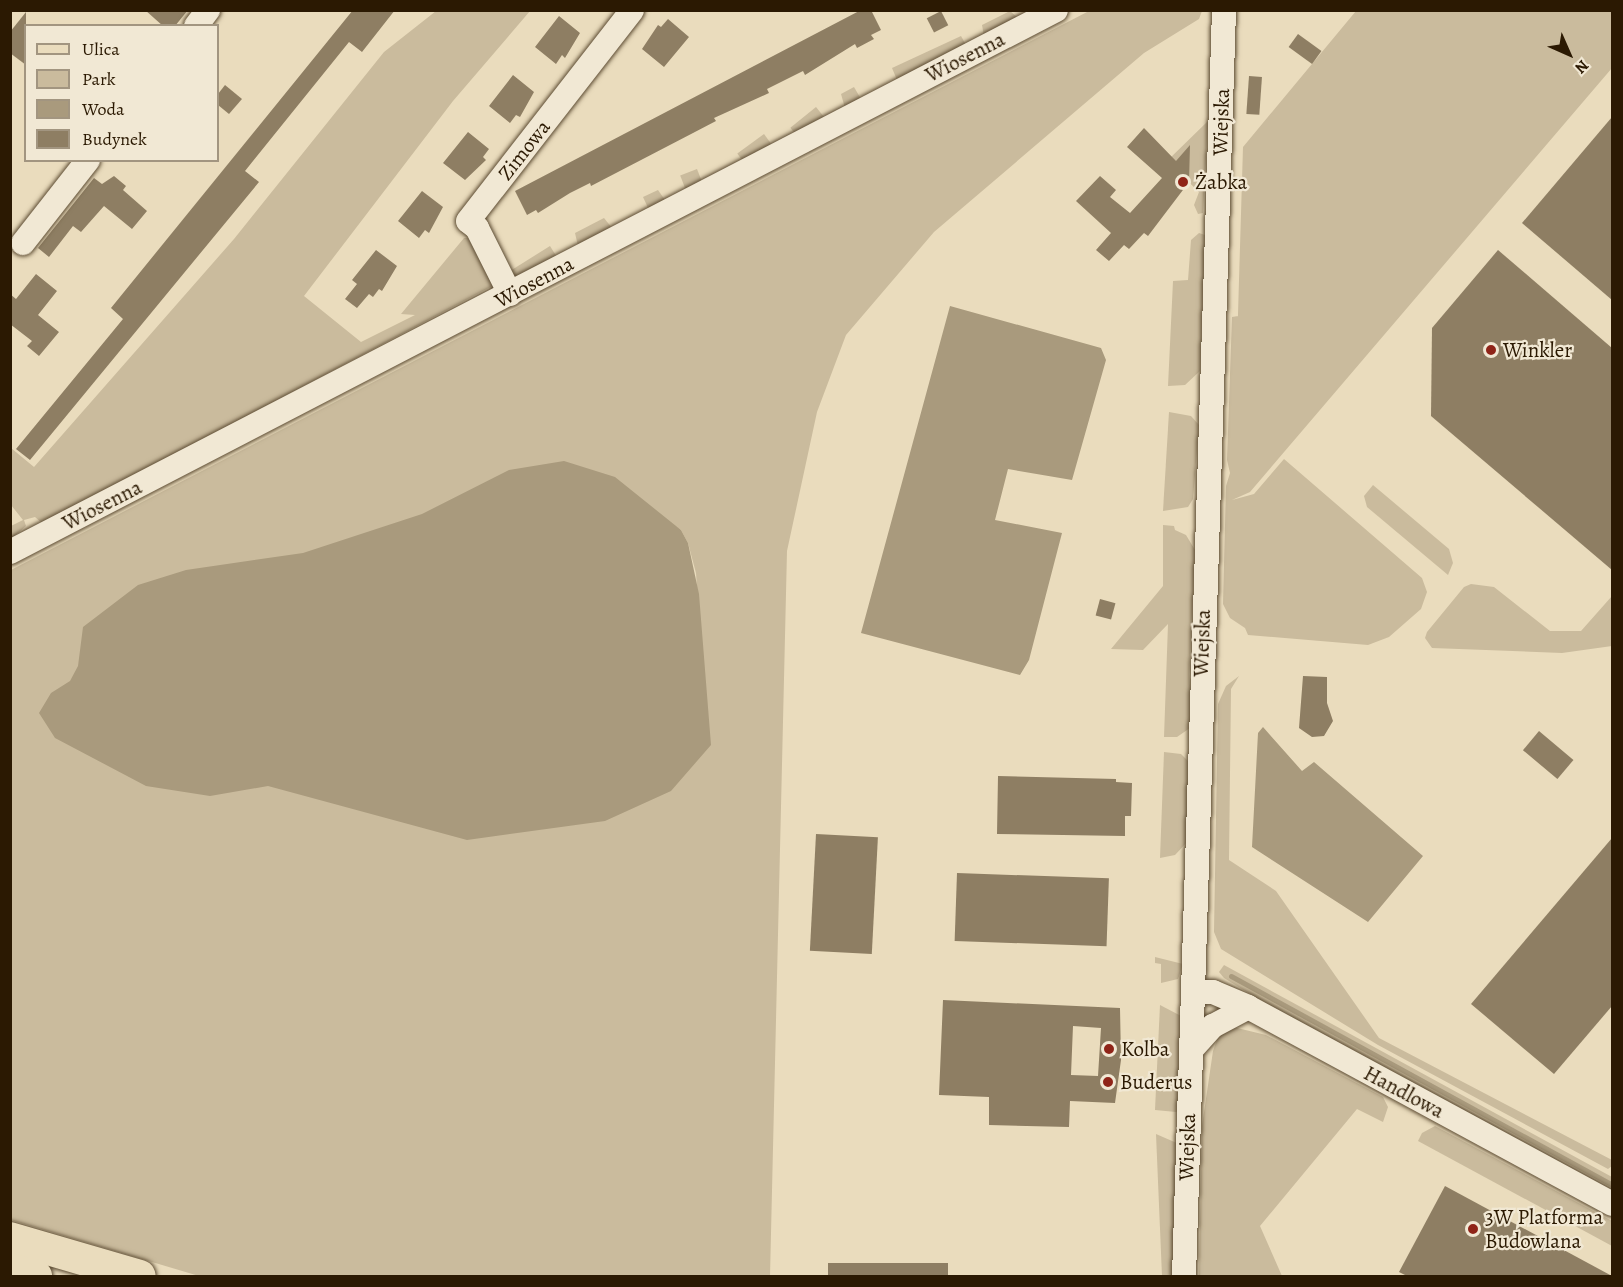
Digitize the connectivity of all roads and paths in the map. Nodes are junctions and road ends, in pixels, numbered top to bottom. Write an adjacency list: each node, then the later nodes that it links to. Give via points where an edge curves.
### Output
1 (208, 10): 5 (street)
2 (632, 10): 8 (street, Zimowa, via 468,221 477,228)
3 (1056, 10): 8 (street, Wiosenna)
4 (1224, 10): 10 (street, Wiejska)
5 (198, 24)
6 (86, 162): 7 (street)
7 (23, 243)
8 (510, 294): 9 (street, Wiosenna)
9 (10, 552)
10 (1193, 992): 11 (street, Handlowa, via 1213,992); 12 (street, Wiejska)
11 (1248, 1007): 12 (street, via 1213,1026); 13 (street, Handlowa)
12 (1192, 1049): 18 (street, Wiejska)
13 (1612, 1204)
14 (10, 1238): 17 (main road)
15 (10, 1269): 16 (main road)
16 (36, 1276)
17 (140, 1276)
18 (1184, 1276)

